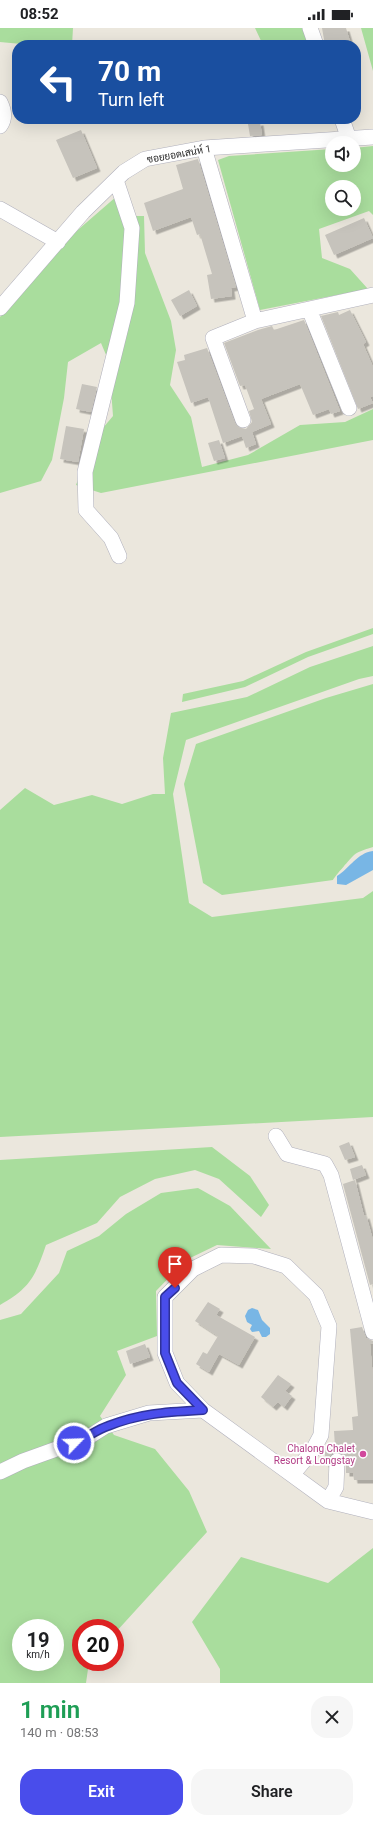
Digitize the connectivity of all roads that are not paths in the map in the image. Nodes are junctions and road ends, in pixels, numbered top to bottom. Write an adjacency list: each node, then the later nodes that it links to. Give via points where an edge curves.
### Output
1 (310, 28): 2 (street)
2 (314, 40)
3 (0, 102): 5 (street, via 4,111)
4 (344, 124): 6 (street)
5 (0, 126)
6 (348, 136)
7 (373, 137): 8 (street, ซอยยอดเสน่ห์ 1)
8 (361, 138)
9 (325, 140): 10 (street, ซอยยอดเสน่ห์ 1)
10 (204, 148): 11 (street, ซอยยอดเสน่ห์ 1, via 145,159); 17 (street)
11 (116, 180): 13 (street, ซอยยอดเสน่ห์ 1, via 83,212); 20 (street, via 132,228 127,303 85,472 86,510 111,538)
12 (0, 209): 13 (street)
13 (58, 242): 15 (street, ซอยยอดเสน่ห์ 1)
14 (373, 295): 16 (street)
15 (0, 308)
16 (309, 309): 17 (street); 18 (street)
17 (255, 321): 19 (street, via 213,338)
18 (349, 408)
19 (243, 420)
20 (119, 556)
21 (276, 1136): 22 (street, via 287,1154 325,1164 331,1175)
22 (373, 1332)
23 (203, 1410): 25 (street, via 148,1414 106,1426 88,1438); 26 (street); 26 (street, via 177,1383 165,1353 165,1297 193,1270 221,1255 254,1256 286,1266 316,1295 329,1326 321,1435 313,1450)
24 (337, 1461): 27 (street, via 336,1487)
25 (0, 1472)
26 (293, 1474): 27 (street)
27 (328, 1500): 28 (street)
28 (373, 1512)

